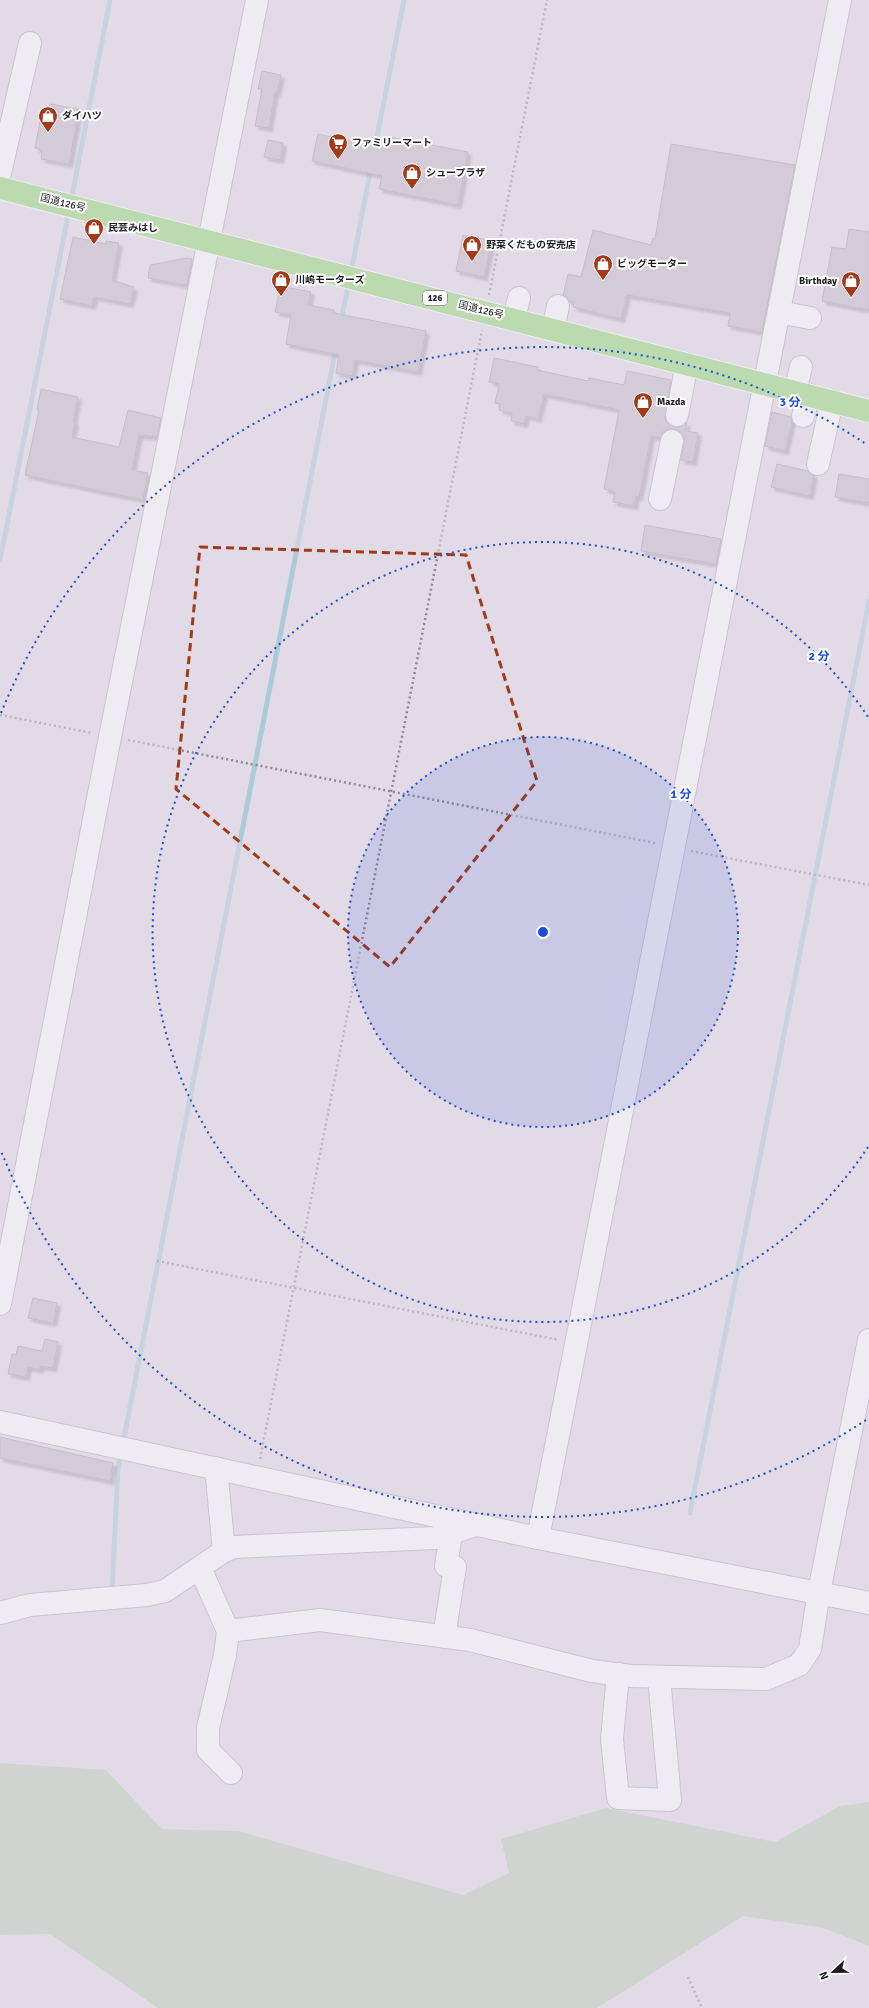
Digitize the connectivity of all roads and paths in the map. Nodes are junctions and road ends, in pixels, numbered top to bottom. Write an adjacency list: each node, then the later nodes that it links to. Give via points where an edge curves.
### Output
1 (257, 0): 7 (street)
2 (547, 0): 9 (path)
3 (840, 0): 10 (street)
4 (30, 43): 5 (street)
5 (0, 173)
6 (0, 188): 7 (highway, 国道126号 / 126)
7 (210, 240): 9 (highway, 国道126号 / 126); 25 (street)
8 (558, 306): 12 (street)
9 (486, 312): 12 (highway, 国道126号 / 126, via 516,308); 26 (path)
10 (779, 312): 11 (street); 15 (street)
11 (810, 318)
12 (553, 329): 13 (highway, 国道126号 / 126)
13 (687, 364): 15 (highway, 国道126号 / 126); 19 (street)
14 (800, 367): 16 (street)
15 (765, 384): 16 (highway, 国道126号 / 126); 27 (street)
16 (802, 394): 17 (highway, 国道126号 / 126); 20 (street)
17 (832, 401): 18 (highway, 国道126号 / 126); 22 (street)
18 (869, 411)
19 (677, 415)
20 (803, 416)
21 (672, 441): 23 (street)
22 (818, 464)
23 (660, 499)
24 (0, 715): 25 (path)
25 (110, 737): 26 (path); 31 (street)
26 (392, 792): 27 (path); 30 (path)
27 (674, 847): 28 (path); 33 (street)
28 (869, 885)
29 (157, 1261): 30 (path)
30 (294, 1288): 33 (path); 36 (path)
31 (0, 1304)
32 (869, 1340): 42 (street)
33 (576, 1344): 39 (street)
34 (0, 1422): 35 (street)
35 (216, 1468): 36 (street); 40 (street)
36 (257, 1477): 37 (street)
37 (478, 1525): 38 (street); 39 (street)
38 (451, 1533): 40 (street, via 435,1538 234,1547); 46 (street, via 446,1566 455,1567)
39 (538, 1538): 42 (street)
40 (224, 1551): 41 (street)
41 (200, 1568): 44 (street, via 165,1591 147,1595 30,1605); 45 (street)
42 (819, 1592): 43 (street); 48 (street, via 810,1649 799,1665 766,1679)
43 (869, 1603)
44 (0, 1613)
45 (228, 1631): 46 (street, via 320,1620); 49 (street, via 208,1728 208,1750)
46 (444, 1637): 47 (street, via 470,1640)
47 (618, 1674): 48 (street); 48 (street, via 612,1739 618,1798 670,1800)
48 (659, 1677)
49 (231, 1773)
50 (688, 1977): 51 (path)
51 (702, 2008)

